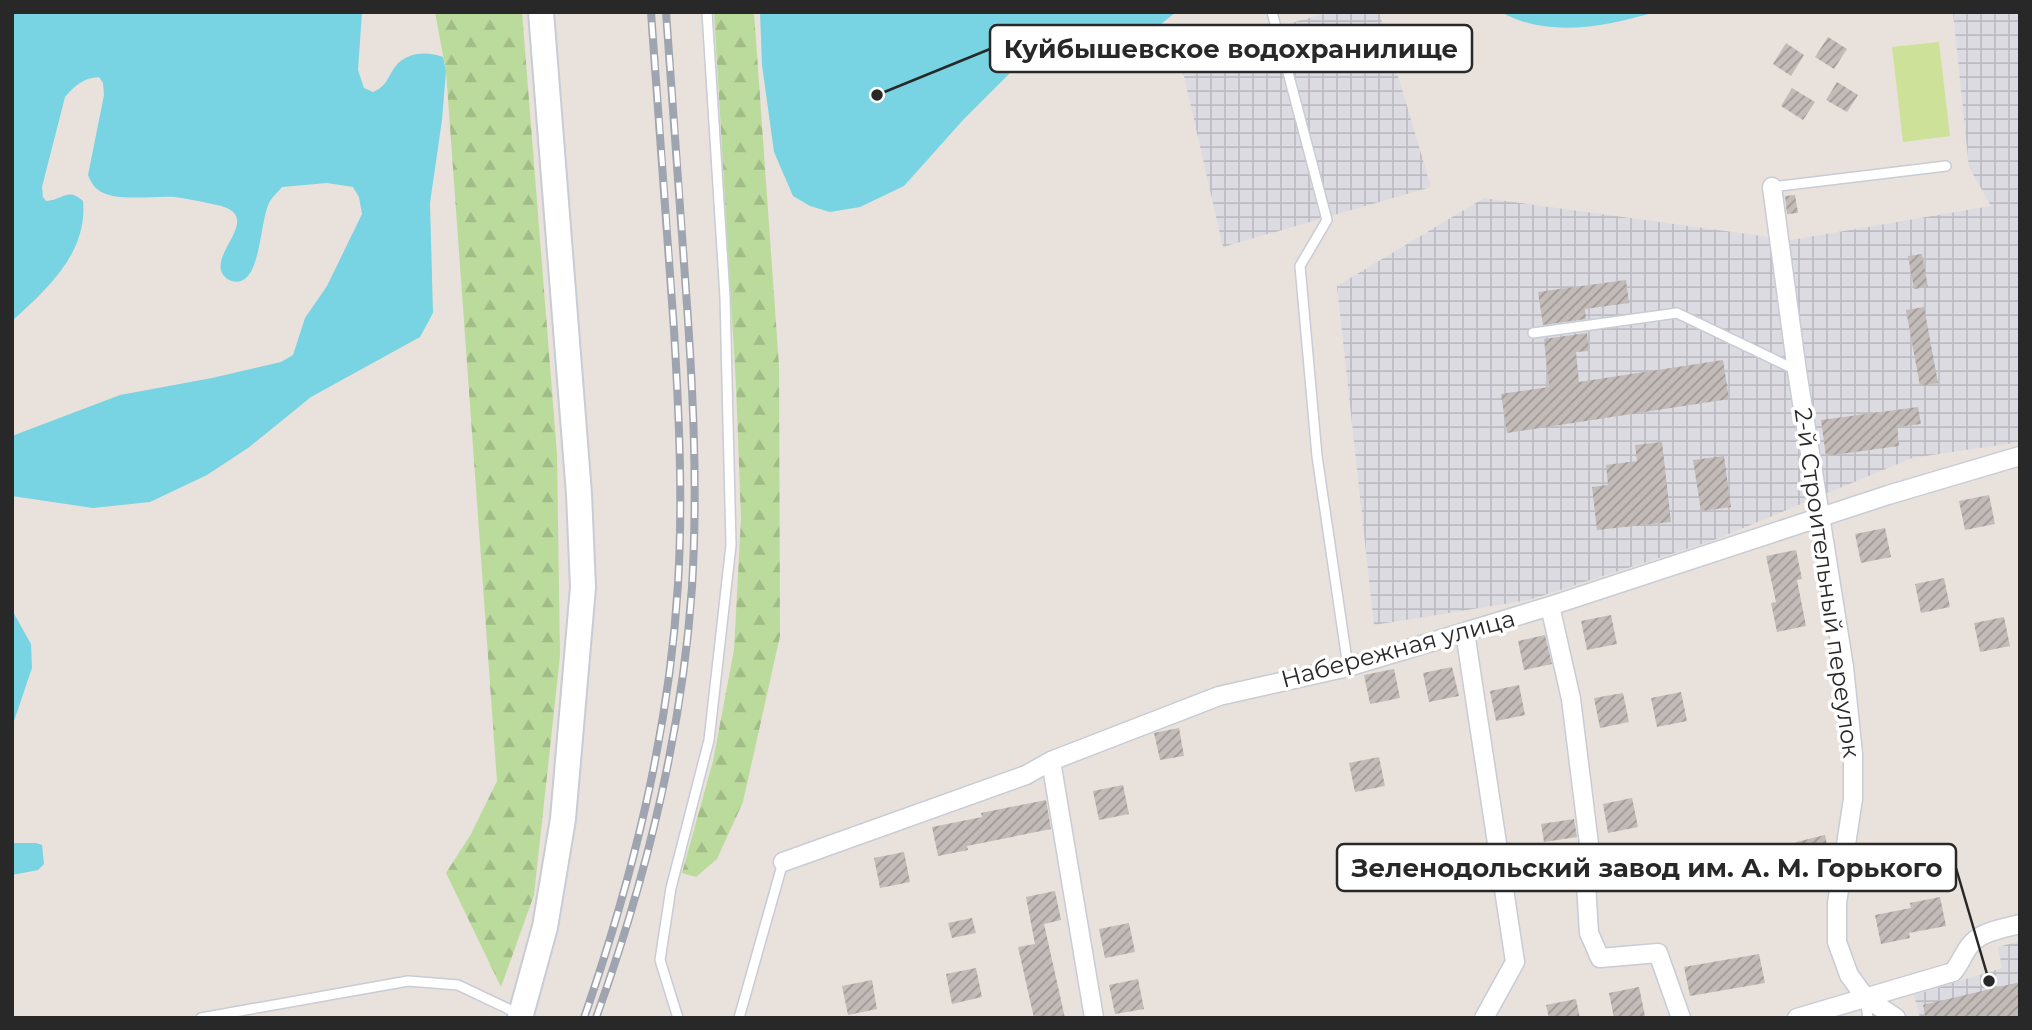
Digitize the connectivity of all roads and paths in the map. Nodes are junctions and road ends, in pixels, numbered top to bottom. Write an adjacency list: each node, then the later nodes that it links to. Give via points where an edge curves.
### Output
1 (541, 12): 17 (main road, via 583,587 563,819 545,927)
2 (707, 12): 19 (lane, via 725,297 731,545 709,740 671,888 660,960)
3 (1272, 12): 12 (lane, via 1328,220 1300,266 1317,456)
4 (1946, 166): 5 (lane)
5 (1772, 187): 7 (street, 2-й Строительный переулок)
6 (1533, 333): 7 (lane, via 1677,313)
7 (1797, 371): 9 (street, 2-й Строительный переулок)
8 (2020, 456): 9 (street, Набережная улица)
9 (1820, 516): 10 (street, Набережная улица); 16 (street, 2-й Строительный переулок, via 1853,754 1853,799 1837,903 1837,942 1849,975)
10 (1550, 606): 11 (street, Набережная улица); 23 (street, via 1571,699 1589,844 1588,933 1600,958 1658,953)
11 (1465, 632): 12 (street, Набережная улица); 22 (street, via 1515,962)
12 (1348, 667): 13 (street, Набережная улица, via 1219,696)
13 (1052, 761): 14 (street, Набережная улица, via 1026,775); 21 (street)
14 (783, 862): 20 (lane)
15 (2020, 924): 16 (street, via 1972,943 1953,972)
16 (1865, 997): 24 (street); 25 (lane); 26 (street)
17 (520, 1016): 18 (lane, via 458,985 408,981)
18 (201, 1018)
19 (678, 1018)
20 (739, 1018)
21 (1094, 1018)
22 (1484, 1018)
23 (1681, 1018)
24 (1797, 1018)
25 (1868, 1018)
26 (1896, 1018)

